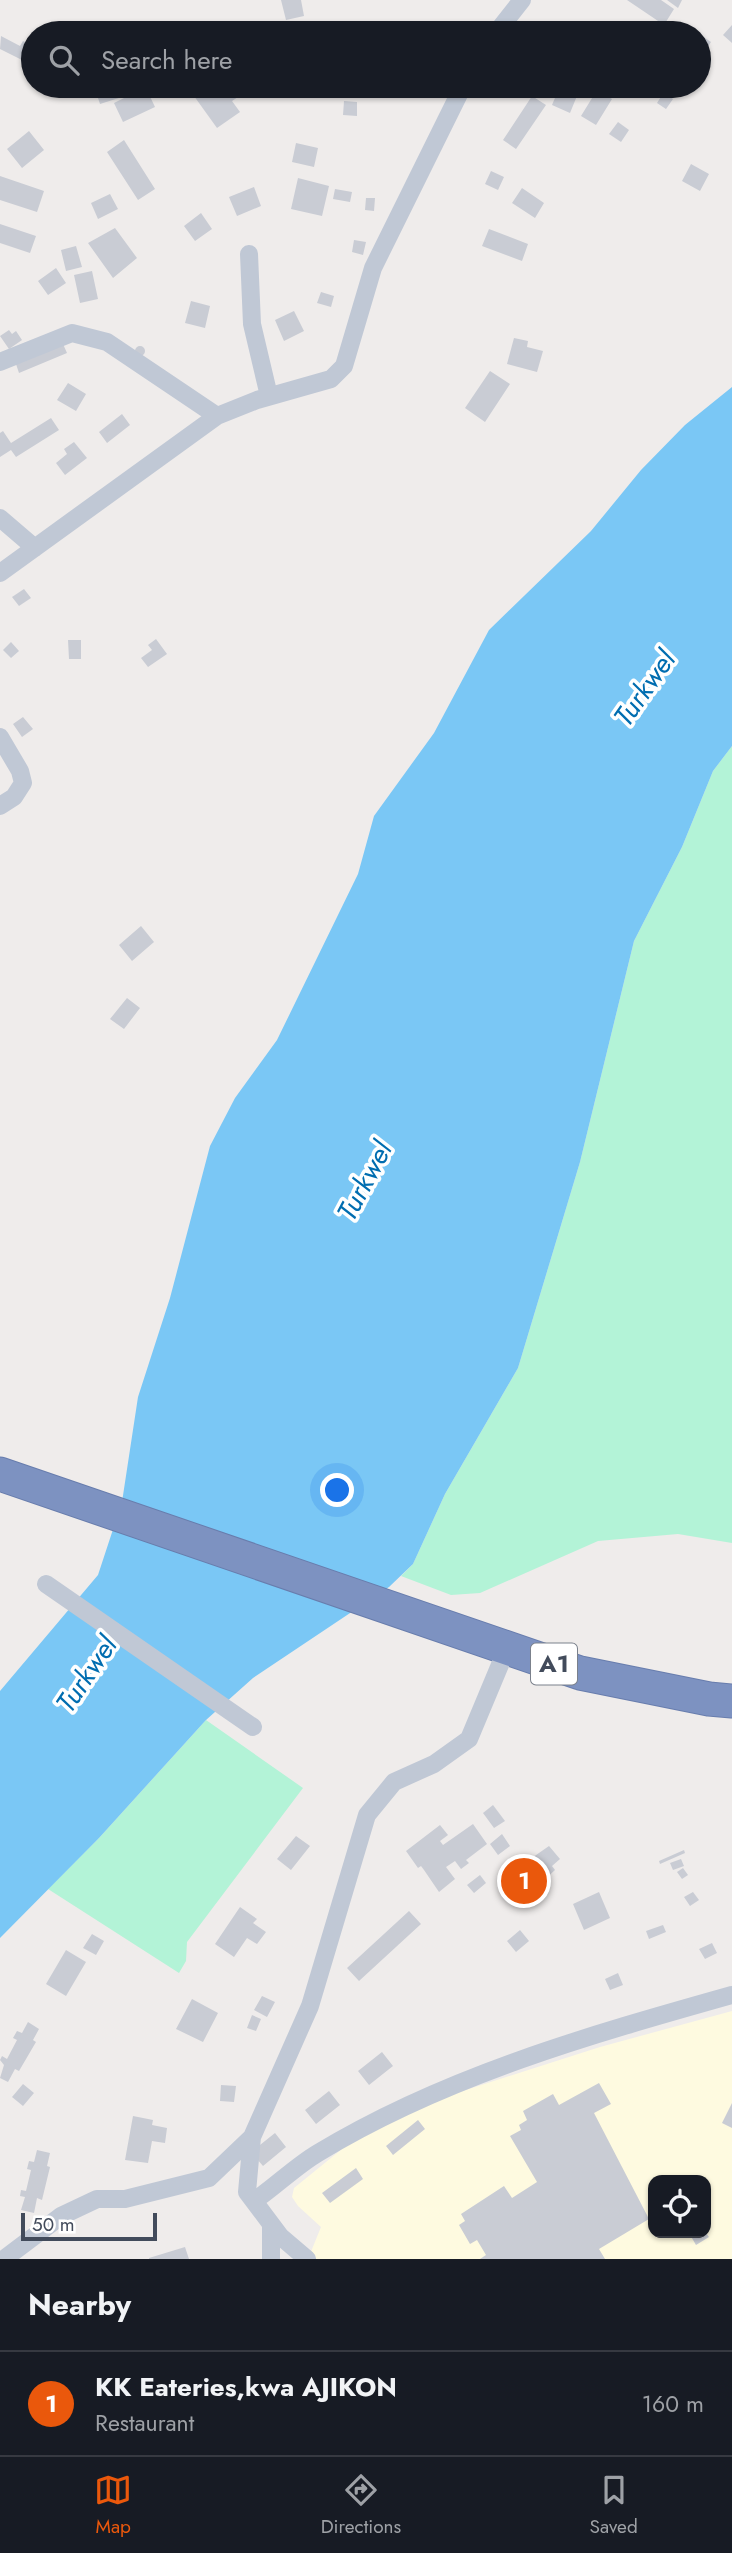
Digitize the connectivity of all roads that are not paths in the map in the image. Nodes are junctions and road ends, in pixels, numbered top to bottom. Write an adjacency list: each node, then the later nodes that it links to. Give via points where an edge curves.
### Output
1 (522, 0): 2 (street)
2 (505, 21)
3 (457, 98): 6 (street, via 373,268 344,366 331,379)
4 (248, 254): 6 (street, via 252,324)
5 (0, 362): 7 (street, via 72,333 107,342)
6 (269, 396): 7 (street)
7 (217, 416): 9 (street)
8 (0, 518): 9 (street)
9 (35, 548): 10 (street)
10 (0, 573)
11 (0, 737): 12 (street, via 23,783 14,797)
12 (0, 806)
13 (0, 1474): 15 (highway, A1)
14 (46, 1584): 17 (street)
15 (507, 1648): 16 (highway, A1, via 580,1673); 19 (street, via 469,1739 434,1764 394,1782 367,1815 310,2006)
16 (732, 1700)
17 (253, 1727)
18 (732, 1996): 20 (street, via 527,2057 465,2081 316,2154)
19 (251, 2137): 20 (street, via 247,2192); 22 (street, via 209,2178 125,2199 97,2199 61,2216)
20 (254, 2201): 21 (street)
21 (271, 2224): 23 (street); 24 (street)
22 (4, 2259)
23 (271, 2259)
24 (307, 2259)

